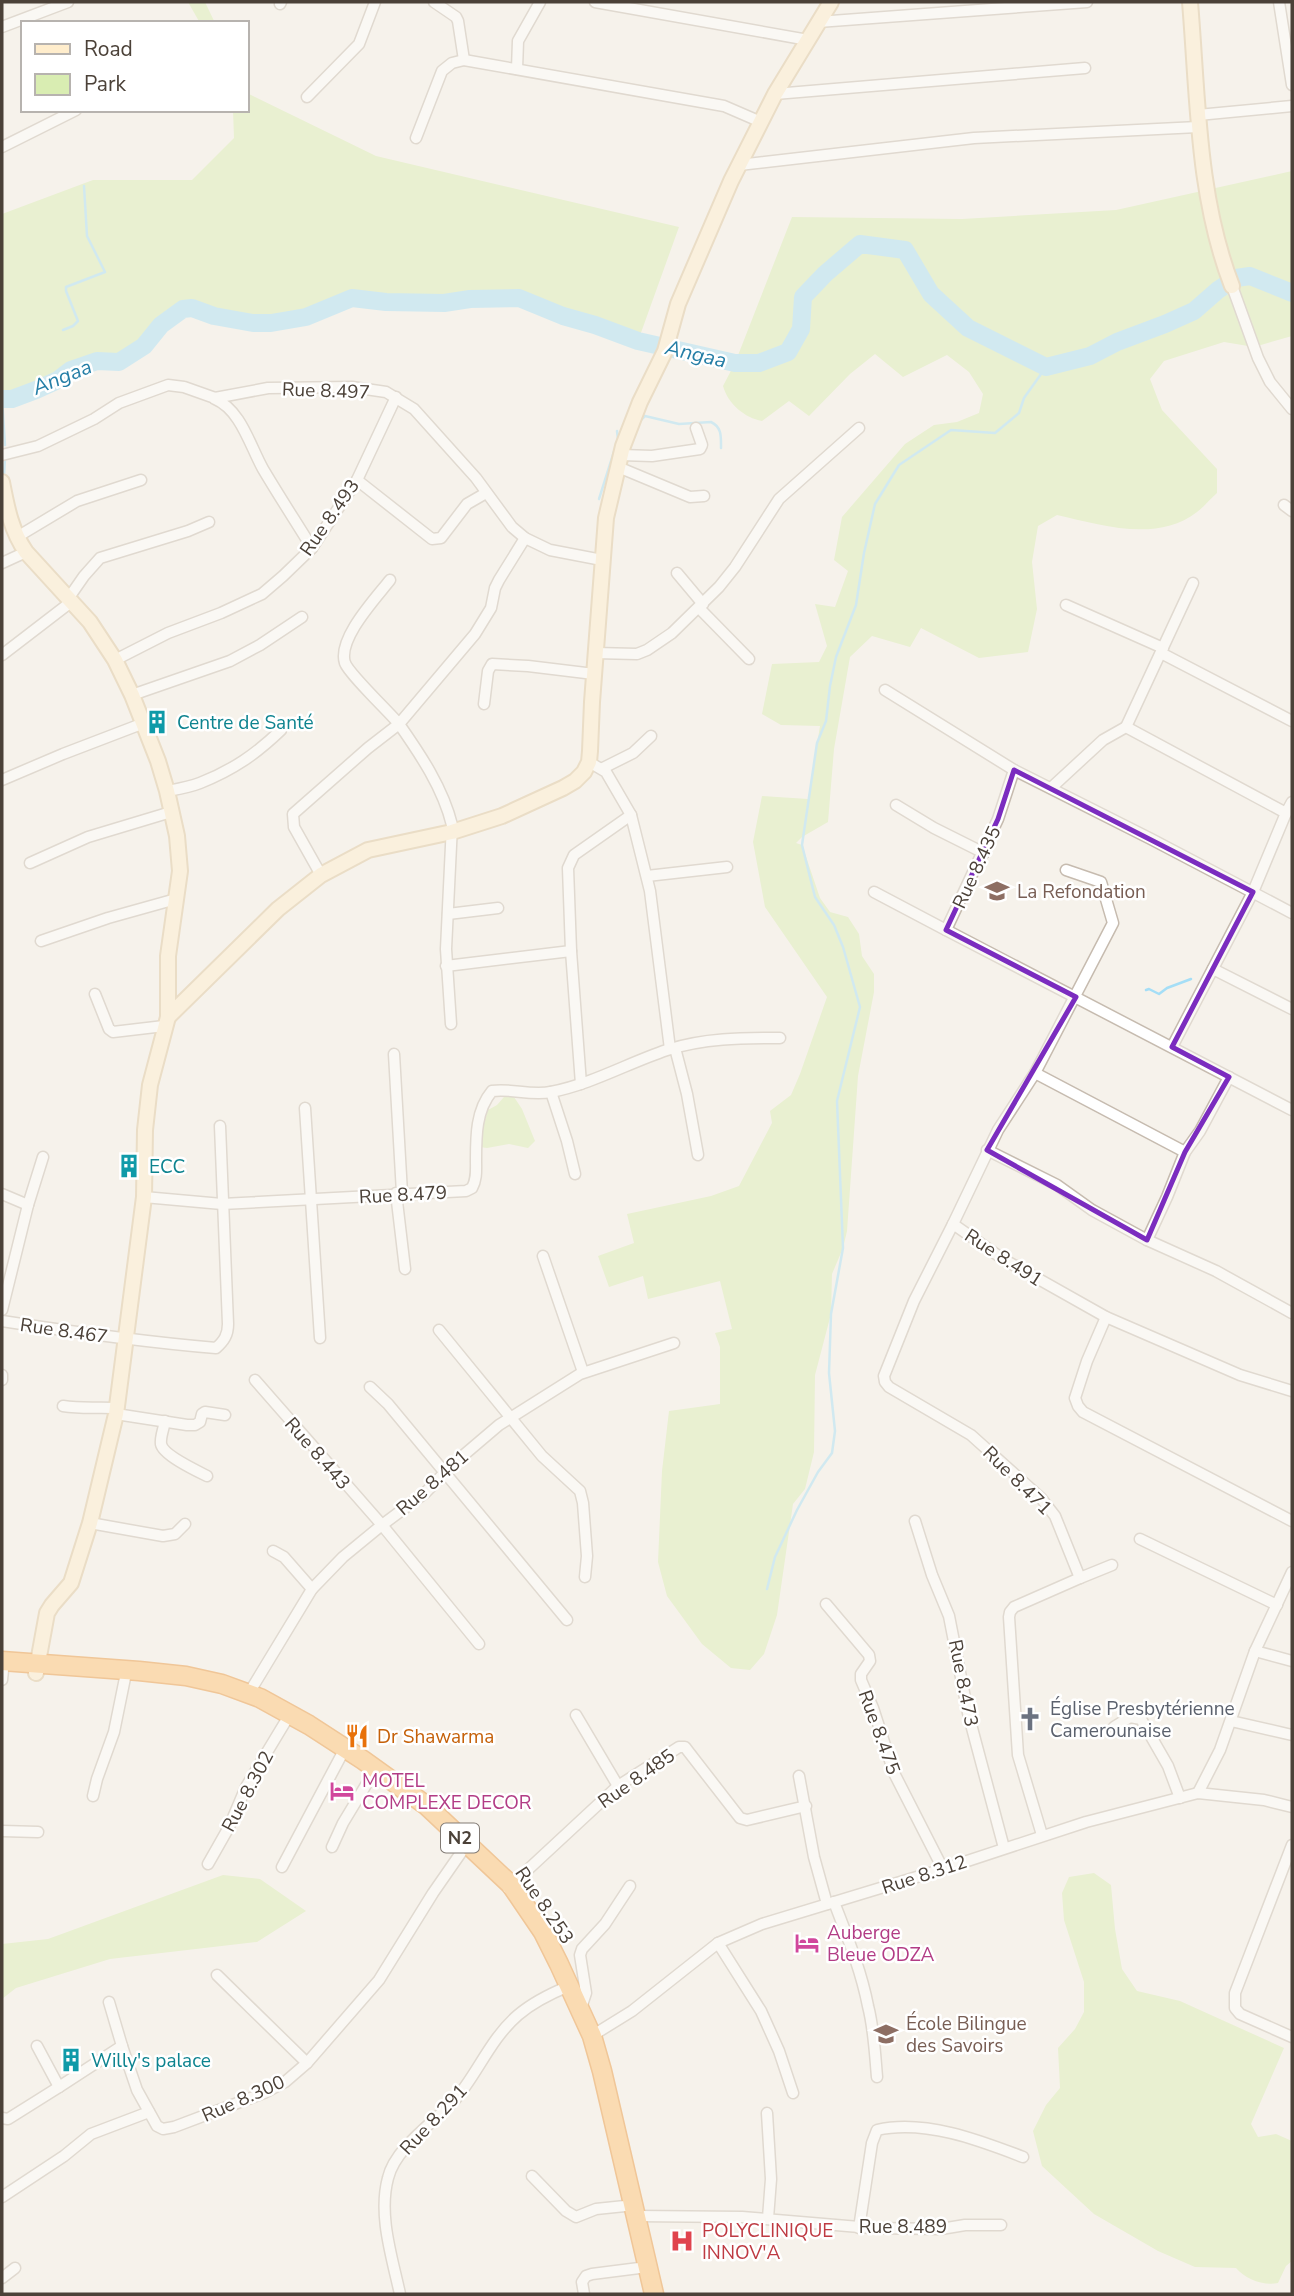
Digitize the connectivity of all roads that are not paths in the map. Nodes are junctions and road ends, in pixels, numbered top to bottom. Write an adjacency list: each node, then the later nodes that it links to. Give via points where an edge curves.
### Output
1 (68, 2): 11 (street)
2 (374, 2): 18 (street, via 359,44)
3 (433, 2): 13 (street, via 458,22)
4 (540, 2): 15 (street, via 518,41)
5 (595, 2): 12 (street)
6 (831, 2): 10 (street)
7 (1087, 2): 10 (street)
8 (1190, 2): 21 (street)
9 (1279, 2): 16 (street)
10 (818, 22): 12 (street)
11 (2, 27)
12 (808, 40): 17 (street)
13 (464, 60): 15 (street); 23 (street, via 442,71)
14 (1084, 68): 17 (street)
15 (517, 69): 22 (street, via 724,106)
16 (1292, 85)
17 (775, 94): 22 (street)
18 (307, 97)
19 (1292, 106): 21 (street)
20 (72, 112): 24 (street)
21 (1198, 121): 25 (street, via 974,138); 26 (street, via 1209,204)
22 (761, 122): 25 (street)
23 (416, 138)
24 (2, 147)
25 (739, 165): 35 (street, via 678,304)
26 (1232, 286): 28 (street, via 1258,358)
27 (1292, 389): 28 (street)
28 (1280, 394): 31 (street)
29 (396, 397): 30 (street, Rue 8.497, via 352,387 268,388); 37 (street, Rue 8.493); 39 (street, Rue 8.497, via 414,409)
30 (215, 398): 34 (street, Rue 8.497, via 168,384 119,403 38,446); 44 (street, via 241,425)
31 (1292, 409)
32 (696, 428): 35 (street, via 700,449)
33 (859, 428): 53 (street, via 779,499 735,567)
34 (2, 455)
35 (619, 461): 40 (street, via 690,497); 46 (street)
36 (141, 480): 42 (street, via 76,501)
37 (357, 481): 39 (street, via 437,540 467,503); 44 (street, Rue 8.493)
38 (2, 482): 42 (street)
39 (486, 493): 43 (street, Rue 8.497)
40 (704, 496)
41 (209, 522): 51 (street, via 100,558)
42 (17, 537): 45 (street)
43 (525, 538): 46 (street, Rue 8.497, via 550,550); 66 (street, via 499,580 491,608 475,634)
44 (312, 548): 59 (street, Rue 8.493, via 262,594)
45 (26, 552): 47 (street); 51 (street)
46 (602, 560): 56 (street)
47 (2, 563)
48 (677, 573): 53 (street)
49 (390, 580): 66 (street, via 343,650 346,667)
50 (1193, 583): 55 (street)
51 (70, 600): 57 (street); 59 (street)
52 (1066, 605): 55 (street)
53 (701, 606): 56 (street, via 647,650); 58 (street)
54 (302, 617): 62 (street, via 230,662)
55 (1162, 651): 64 (street); 67 (street)
56 (596, 653): 60 (street)
57 (2, 655)
58 (750, 659)
59 (115, 660): 62 (street)
60 (594, 674): 63 (street, via 492,664); 70 (street)
61 (885, 690): 71 (street)
62 (132, 695): 65 (street)
63 (484, 704)
64 (1292, 721)
65 (144, 723): 72 (street); 74 (street)
66 (399, 724): 80 (street, via 449,813); 85 (street, via 293,814 294,827)
67 (1126, 727): 73 (street, via 1103,740); 78 (street)
68 (281, 730): 74 (street, via 241,763 201,783)
69 (652, 736): 70 (street, via 633,753)
70 (596, 765): 79 (street); 80 (street, via 563,788 502,816)
71 (1014, 770): 73 (street); 81 (street, Rue 8.435)
72 (2, 780)
73 (1051, 788): 88 (street)
74 (167, 791): 77 (street)
75 (1292, 802): 78 (street)
76 (896, 805): 81 (street)
77 (172, 812): 82 (street, via 88,837); 89 (street, via 179,854)
78 (1286, 813): 88 (street)
79 (631, 815): 86 (street); 95 (street, via 570,861)
80 (452, 832): 85 (street, via 368,850); 92 (street)
81 (984, 853): 93 (street, Rue 8.435)
82 (30, 863)
83 (727, 867): 86 (street)
84 (1066, 870): 99 (street, Rue 8.491, via 1101,881 1114,923)
85 (321, 875): 101 (street, via 278,909)
86 (647, 876): 105 (street)
87 (874, 892): 93 (street)
88 (1253, 892): 91 (street); 97 (street)
89 (176, 899): 94 (street); 101 (street)
90 (498, 908): 92 (street)
91 (1292, 913)
92 (448, 914): 96 (street)
93 (946, 930): 99 (street, Rue 8.435)
94 (41, 941)
95 (571, 951): 96 (street); 109 (street)
96 (446, 966): 102 (street)
97 (1213, 969): 100 (street); 104 (street)
98 (95, 994): 101 (street, via 113,1032)
99 (1076, 997): 104 (street, Rue 8.435); 107 (street, Rue 8.491)
100 (1292, 1009)
101 (166, 1022): 121 (street, via 150,1085)
102 (451, 1024)
103 (780, 1038): 105 (street, Rue 8.479, via 722,1038)
104 (1172, 1047): 108 (street, Rue 8.435)
105 (672, 1048): 109 (street, Rue 8.479); 116 (street, via 687,1094)
106 (394, 1054): 119 (street)
107 (1035, 1073): 114 (street, Rue 8.491); 115 (street)
108 (1229, 1077): 112 (street, Rue 8.435); 115 (street)
109 (581, 1084): 110 (street, Rue 8.479)
110 (551, 1092): 118 (street); 119 (street, Rue 8.479, via 497,1090 489,1094 480,1111 472,1188)
111 (305, 1108): 122 (street)
112 (1292, 1110)
113 (220, 1126): 123 (street)
114 (987, 1150): 125 (street, Rue 8.491); 126 (street, via 1058,1185)
115 (1185, 1152): 126 (street)
116 (698, 1155)
117 (43, 1157): 124 (street)
118 (575, 1174)
119 (399, 1193): 122 (street, Rue 8.479); 128 (street)
120 (2, 1194): 124 (street)
121 (145, 1198): 123 (street, Rue 8.479); 135 (street)
122 (311, 1199): 123 (street, Rue 8.479); 134 (street)
123 (222, 1204): 135 (street, Rue 8.467, via 228,1334 216,1348)
124 (28, 1205): 129 (street)
125 (953, 1224): 131 (street, Rue 8.491, via 1003,1259); 158 (street, Rue 8.471, via 914,1301 885,1382 971,1435 1041,1497 1055,1516)
126 (1147, 1240): 130 (street)
127 (543, 1255): 137 (street)
128 (405, 1269)
129 (2, 1310)
130 (1292, 1313)
131 (1106, 1317): 140 (street, Rue 8.491, via 1240,1375); 149 (street, via 1075,1398 1083,1412)
132 (2, 1321): 135 (street, Rue 8.467)
133 (439, 1330): 144 (street)
134 (320, 1338)
135 (125, 1339): 142 (street)
136 (674, 1343): 137 (street, Rue 8.481)
137 (583, 1372): 144 (street, Rue 8.481)
138 (255, 1380): 152 (street, Rue 8.443)
139 (370, 1387): 146 (street)
140 (1292, 1391)
141 (63, 1406): 142 (street)
142 (116, 1411): 145 (street); 150 (street)
143 (225, 1415): 145 (street, via 205,1412 195,1424)
144 (509, 1417): 146 (street, Rue 8.481); 157 (street, via 580,1491)
145 (165, 1421): 147 (street, via 164,1450)
146 (444, 1472): 152 (street, Rue 8.481, via 425,1493); 162 (street)
147 (207, 1476)
148 (915, 1521): 190 (street, Rue 8.473, via 949,1616 968,1713)
149 (1292, 1521)
150 (90, 1523): 151 (street, via 163,1536 175,1534); 166 (street, via 71,1583 47,1614)
151 (184, 1524)
152 (382, 1525): 159 (street, Rue 8.481); 163 (street, Rue 8.443)
153 (1140, 1539): 161 (street)
154 (273, 1551): 159 (street)
155 (1112, 1565): 158 (street)
156 (1292, 1572): 161 (street)
157 (585, 1577)
158 (1080, 1578): 186 (street, via 1014,1607 1009,1617 1018,1755)
159 (312, 1589): 169 (street, Rue 8.481)
160 (826, 1604): 193 (street, Rue 8.475, via 869,1655 860,1680 898,1781)
161 (1277, 1605): 164 (street)
162 (567, 1620)
163 (479, 1644)
164 (1255, 1651): 165 (street); 172 (street)
165 (1292, 1661)
166 (37, 1668): 167 (highway, Rue 8.253 / N2); 168 (highway, Rue 8.253 / N2); 169 (highway, Rue 8.253 / N2, via 186,1676)
167 (2, 1670)
168 (125, 1678): 171 (highway, Rue 8.253 / N2, via 213,1691); 180 (street, via 114,1732)
169 (249, 1693): 189 (highway, Rue 8.253 / N2, via 363,1760 427,1806)
170 (576, 1715): 178 (street)
171 (287, 1719): 175 (highway, Rue 8.253 / N2); 191 (street, Rue 8.302)
172 (1230, 1721): 174 (street); 179 (street)
173 (1114, 1727): 181 (street, via 1130,1717 1142,1719)
174 (1292, 1735)
175 (342, 1754): 176 (highway, Rue 8.253 / N2); 192 (street)
176 (372, 1776): 188 (street); 189 (highway, Rue 8.253 / N2)
177 (799, 1776): 182 (street)
178 (618, 1786): 182 (street, Rue 8.485, via 685,1747 740,1818); 195 (street, Rue 8.485)
179 (1198, 1793): 181 (street, Rue 8.312); 183 (street, Rue 8.312)
180 (93, 1796)
181 (1180, 1798): 186 (street, Rue 8.312)
182 (806, 1806): 196 (street, via 817,1870)
183 (1292, 1807)
184 (2, 1831): 185 (street)
185 (38, 1832)
186 (1042, 1835): 190 (street, Rue 8.312)
187 (1292, 1845): 203 (street, via 1234,2002 1240,2014)
188 (332, 1847)
189 (466, 1847): 195 (highway, Rue 8.253 / N2); 206 (street, Rue 8.300, via 379,1980)
190 (1004, 1848): 193 (street, Rue 8.312)
191 (208, 1864)
192 (282, 1867)
193 (943, 1869): 196 (street, Rue 8.312)
194 (630, 1886): 201 (street, via 582,1949 586,1993)
195 (508, 1888): 199 (highway, Rue 8.253 / N2)
196 (830, 1903): 197 (street, Rue 8.312); 207 (street, via 865,1992)
197 (718, 1943): 202 (street, Rue 8.312, via 632,2011); 209 (street, via 761,2011)
198 (217, 1975): 206 (street)
199 (566, 1987): 201 (highway, Rue 8.253 / N2); 202 (highway, Rue 8.253 / N2); 223 (street, Rue 8.291, via 511,2022 462,2091 393,2164 385,2208)
200 (109, 2002): 205 (street)
201 (581, 2009): 202 (highway, Rue 8.253 / N2)
202 (589, 2037): 216 (highway, Rue 8.253 / N2)
203 (1292, 2037)
204 (37, 2046): 208 (street)
205 (122, 2046): 208 (street); 210 (street)
206 (307, 2063): 210 (street, Rue 8.300, via 264,2093 174,2127 157,2126)
207 (877, 2077)
208 (59, 2087): 212 (street, via 8,2119)
209 (793, 2093)
210 (149, 2112): 215 (street, via 91,2134)
211 (767, 2113): 217 (street)
212 (2, 2118)
213 (1023, 2157): 219 (street, via 950,2132 877,2130)
214 (532, 2176): 216 (street, Rue 8.489, via 576,2217 596,2209)
215 (2, 2197)
216 (631, 2211): 217 (street, Rue 8.489); 220 (highway, Rue 8.253 / N2)
217 (768, 2218): 219 (street, Rue 8.489)
218 (1001, 2225): 219 (street, Rue 8.489)
219 (859, 2228)
220 (645, 2267): 224 (street, via 586,2276); 225 (highway, Rue 8.253 / N2); 226 (highway, Rue 8.253 / N2)
221 (16, 2268): 222 (street)
222 (2, 2278)
223 (400, 2294)
224 (584, 2294)
225 (648, 2294)
226 (654, 2294)

